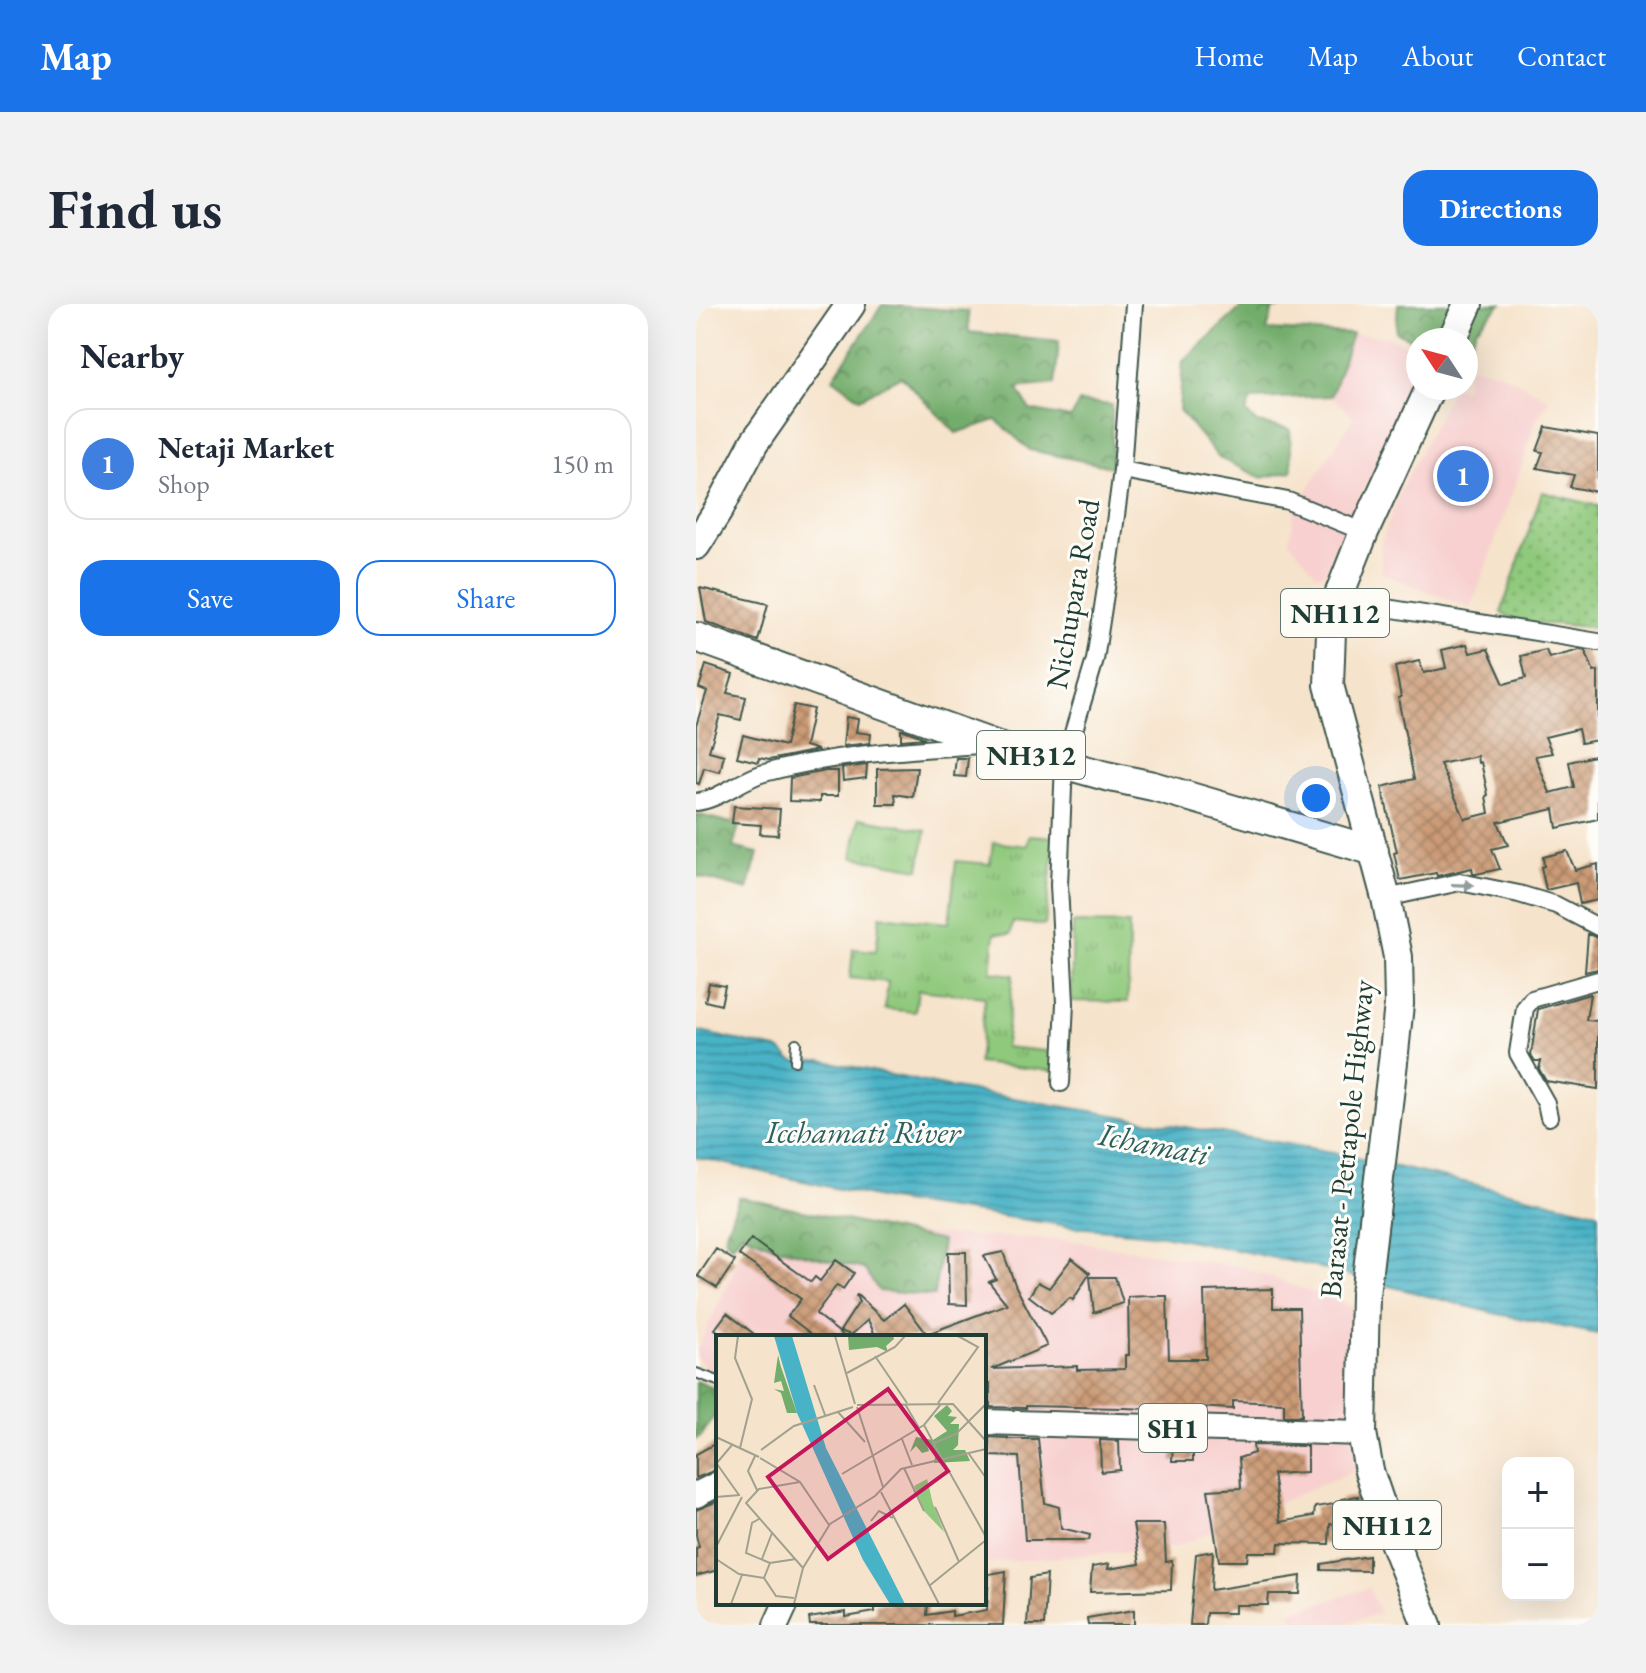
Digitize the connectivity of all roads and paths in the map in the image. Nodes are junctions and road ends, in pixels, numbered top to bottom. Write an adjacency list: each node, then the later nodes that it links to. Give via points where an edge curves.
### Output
1 (851, 304): 8 (highway, via 754,443)
2 (1134, 304): 6 (street, Nichupara Road)
3 (1468, 304): 4 (highway)
4 (1457, 328)
5 (1424, 400): 7 (highway, Barasat - Petrapole Highway / NH112)
6 (1122, 470): 7 (street, via 1288,501); 13 (street, Nichupara Road, via 1095,660)
7 (1364, 532): 9 (highway, Barasat - Petrapole Highway / NH112)
8 (696, 545)
9 (1337, 600): 11 (street); 15 (highway, Barasat - Petrapole Highway / NH112, via 1329,685)
10 (696, 637): 12 (highway, NH312)
11 (1598, 642)
12 (998, 746): 13 (highway, NH312); 14 (street, via 831,758 760,774)
13 (1064, 763): 15 (highway, NH312); 21 (street, Nichupara Road)
14 (696, 802)
15 (1374, 851): 16 (highway, Barasat - Petrapole Highway / NH112)
16 (1386, 898): 17 (street, one-way to 17, via 1460,882 1556,905); 26 (highway, Barasat - Petrapole Highway / NH112, via 1398,957 1399,1004 1365,1295)
17 (1598, 927)
18 (1598, 980): 22 (street, via 1532,999 1525,1008 1518,1053)
19 (796, 1043): 20 (lane)
20 (795, 1061)
21 (1061, 1083)
22 (1549, 1117)
23 (696, 1373): 24 (lane)
24 (716, 1380)
25 (986, 1422): 26 (main road, SH1)
26 (1362, 1433): 31 (highway, Barasat - Petrapole Highway / NH112, via 1369,1471)
27 (716, 1485): 28 (main road)
28 (696, 1495)
29 (785, 1605): 30 (main road)
30 (776, 1625)
31 (1427, 1625)

